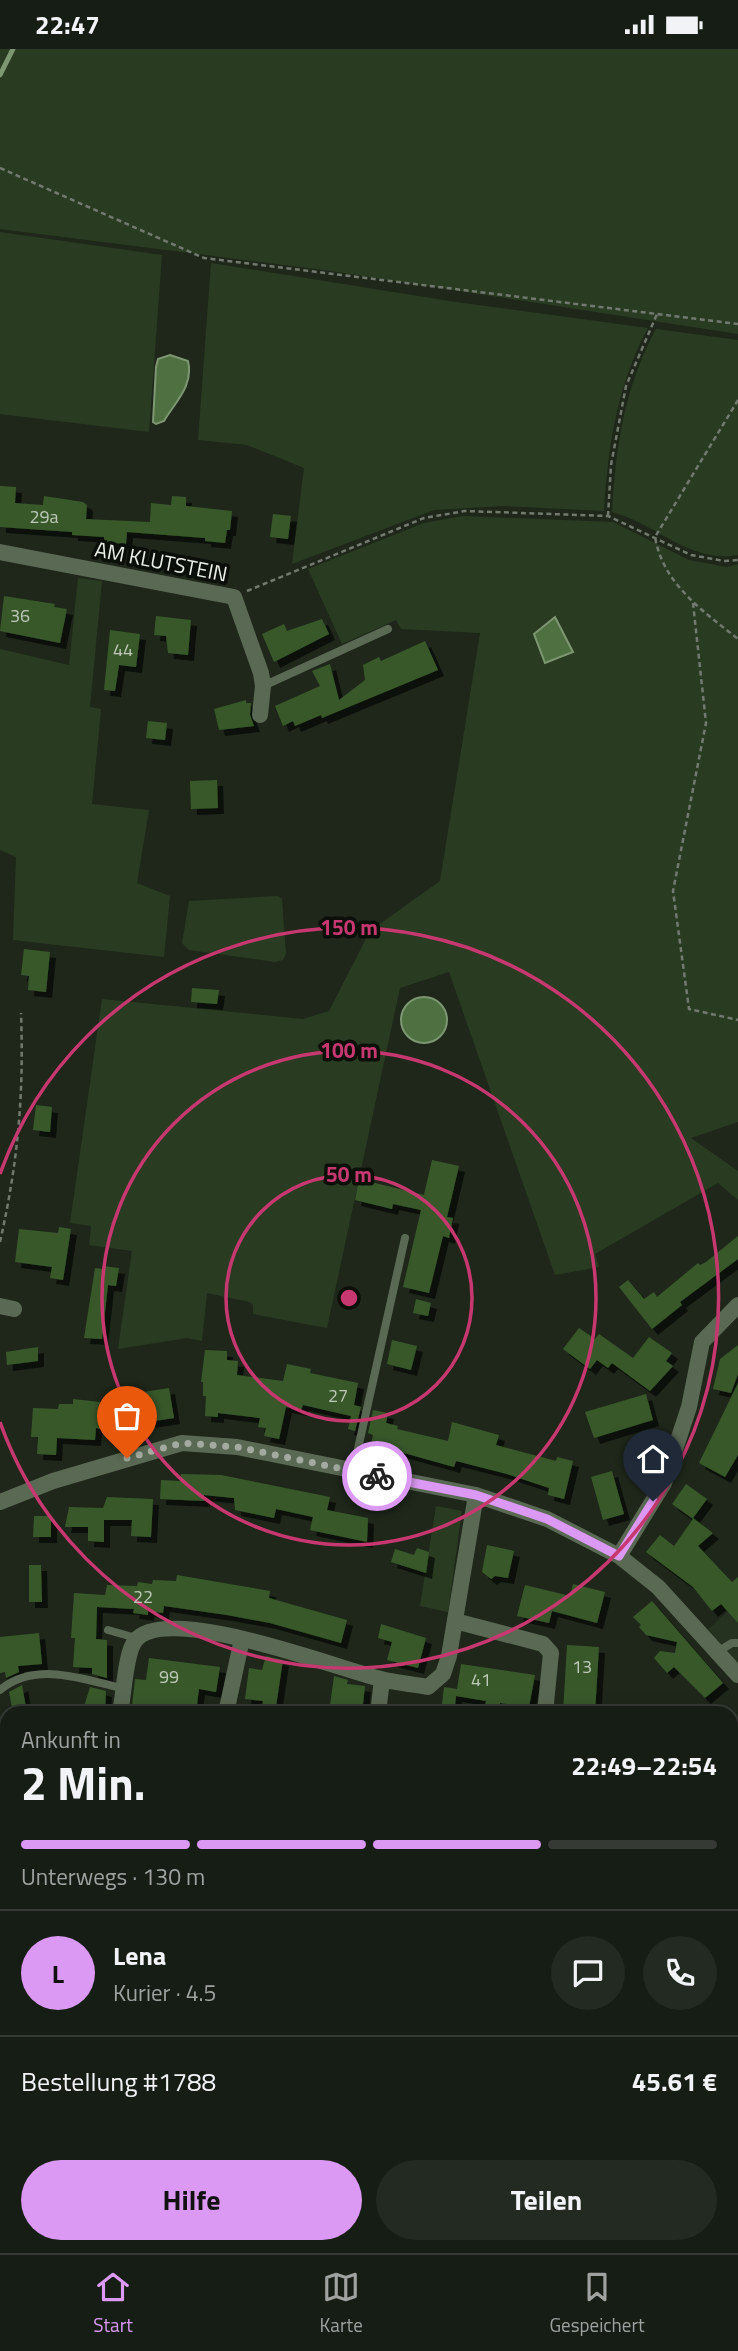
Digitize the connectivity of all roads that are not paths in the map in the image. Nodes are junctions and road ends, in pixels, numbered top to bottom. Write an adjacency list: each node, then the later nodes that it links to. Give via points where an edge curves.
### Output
1 (0, 552): 3 (street, AM KLUTSTEIN, via 234,597)
2 (388, 629): 3 (lane)
3 (263, 685): 4 (street, AM KLUTSTEIN)
4 (260, 715)
5 (405, 1238): 7 (lane)
6 (738, 1305): 10 (street, via 702,1342 689,1407 664,1483)
7 (353, 1471): 8 (street); 9 (street, via 237,1447 182,1443)
8 (476, 1495): 10 (street, via 547,1519); 11 (street)
9 (0, 1502)
10 (619, 1556): 16 (street, via 659,1587)
11 (455, 1621): 18 (street, via 443,1674 428,1687); 24 (street, via 543,1644 551,1653)
12 (108, 1630): 13 (lane)
13 (136, 1638): 14 (street, via 183,1628); 19 (street, via 130,1649)
14 (242, 1639): 18 (street); 22 (street)
15 (738, 1643): 16 (lane)
16 (717, 1652): 17 (street)
17 (738, 1675)
18 (382, 1680): 23 (street)
19 (125, 1689): 20 (lane, via 51,1674 23,1678); 21 (street)
20 (0, 1690)
21 (121, 1706)
22 (228, 1706)
23 (379, 1706)
24 (546, 1706)

